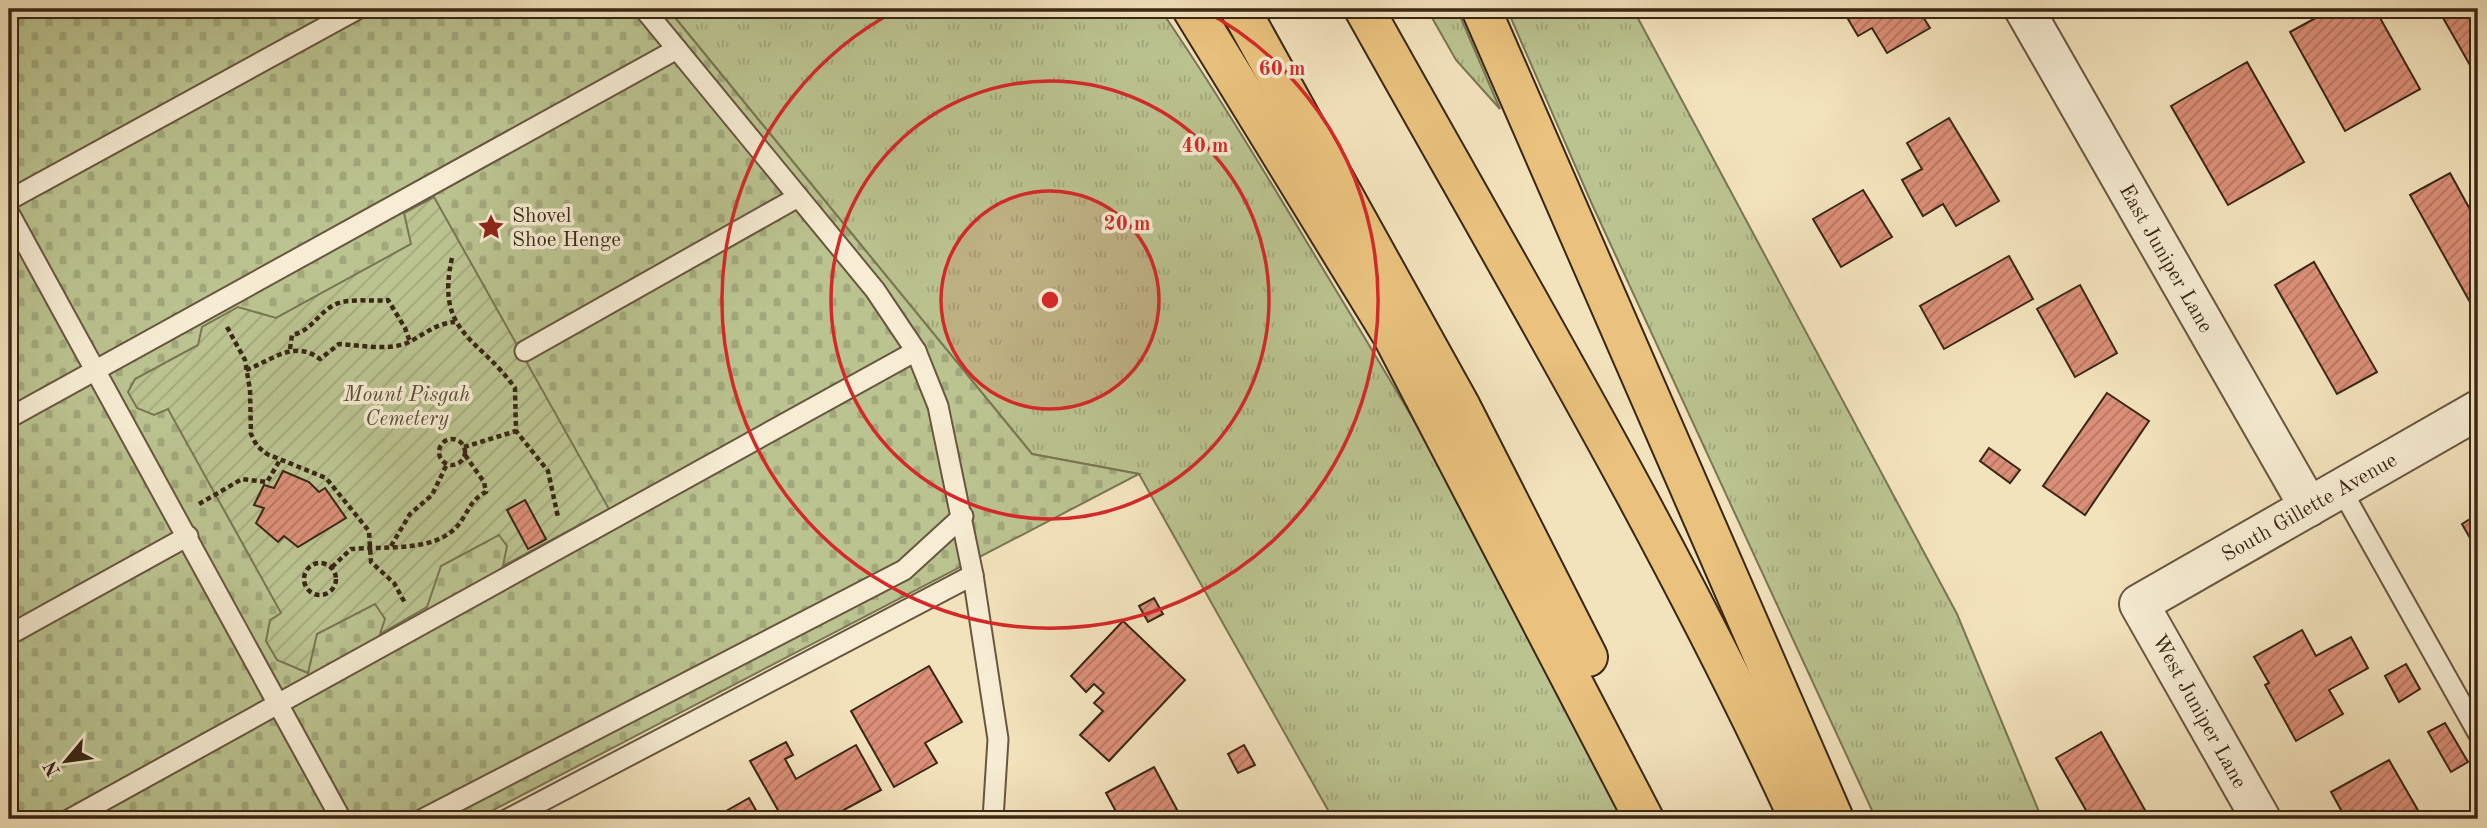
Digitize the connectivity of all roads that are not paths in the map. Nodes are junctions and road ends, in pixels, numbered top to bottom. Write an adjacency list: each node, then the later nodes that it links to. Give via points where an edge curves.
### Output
1 (358, 9): 10 (lane)
2 (644, 9): 8 (lane)
3 (1192, 9): 30 (highway, via 1392,335)
4 (1240, 9): 31 (highway, via 1461,407)
5 (1364, 9): 32 (highway, via 1600,430)
6 (1481, 9): 33 (highway)
7 (2024, 9): 17 (street, East Juniper Lane)
8 (677, 49): 9 (lane); 14 (lane)
9 (798, 197): 12 (lane); 13 (lane, via 875,290)
10 (9, 200)
11 (9, 213): 14 (lane)
12 (525, 351)
13 (916, 351): 18 (lane, via 938,407); 23 (lane)
14 (96, 371): 16 (lane); 19 (lane)
15 (2478, 410): 17 (street, South Gillette Avenue)
16 (9, 418)
17 (2325, 498): 21 (street, South Gillette Avenue); 24 (lane)
18 (963, 516): 20 (lane); 27 (lane, via 904,570)
19 (188, 536): 22 (lane); 23 (lane)
20 (973, 575): 28 (lane); 29 (lane, via 998,740)
21 (2139, 604): 34 (street, West Juniper Lane)
22 (9, 635)
23 (277, 703): 25 (lane); 26 (lane)
24 (2478, 733)
25 (70, 819)
26 (341, 819)
27 (424, 819)
28 (508, 819)
29 (993, 819)
30 (1644, 819)
31 (1669, 819)
32 (1799, 819)
33 (1834, 819)
34 (2261, 819)

